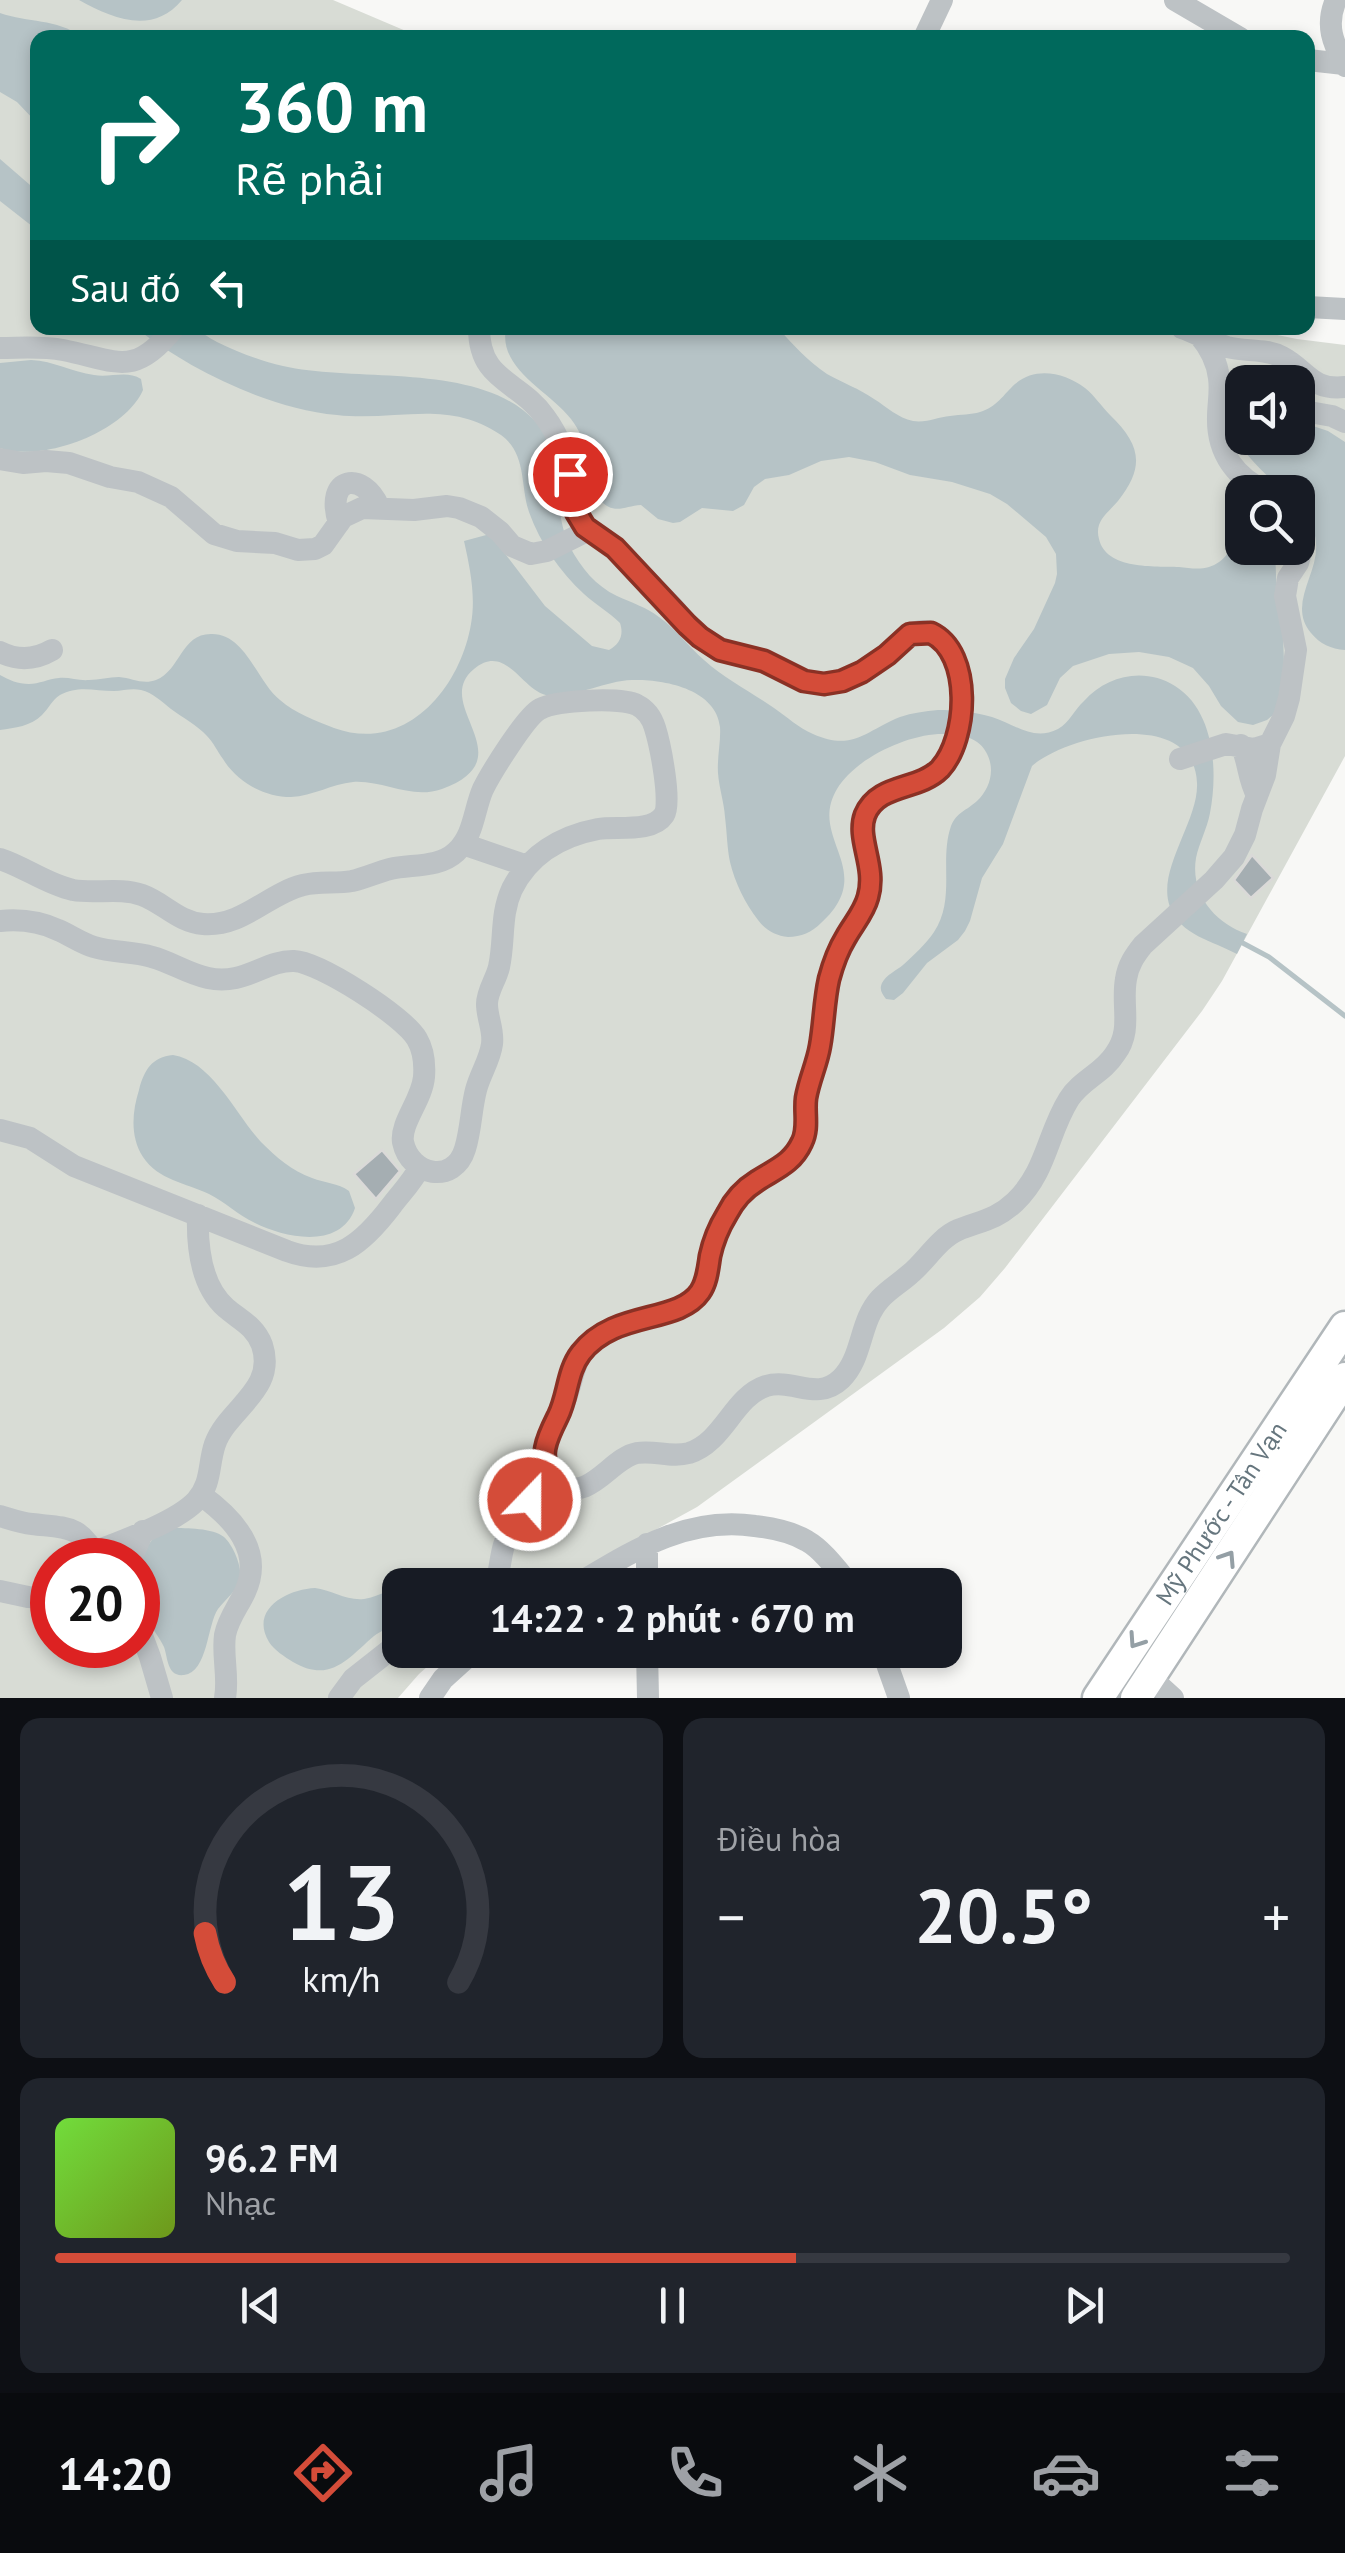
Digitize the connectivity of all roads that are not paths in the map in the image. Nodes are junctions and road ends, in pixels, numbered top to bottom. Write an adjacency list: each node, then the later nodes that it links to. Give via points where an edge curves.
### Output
1 (942, 0): 4 (street)
2 (1175, 0): 5 (street)
3 (1336, 0): 7 (street, via 1332,41)
4 (928, 30)
5 (1226, 30)
6 (1315, 61): 7 (street)
7 (1344, 65)
8 (1315, 307): 9 (street)
9 (1345, 309)
10 (480, 335): 22 (street, via 491,370 537,406 564,454 576,512)
11 (1195, 335): 15 (street, via 1212,352)
12 (1201, 335): 16 (street, via 1275,354 1317,384)
13 (167, 336): 14 (street, via 142,358 125,362 45,347)
14 (0, 348)
15 (1225, 386)
16 (1345, 387)
17 (1225, 413): 20 (street, via 1218,428)
18 (1315, 413): 19 (street)
19 (1345, 422)
20 (1225, 454)
21 (0, 459): 22 (street, via 69,463 150,486 225,539 315,549 338,523 336,494 346,483 370,492 379,507 459,508 531,554)
22 (568, 541): 39 (street, via 615,548 710,644 804,681 842,681 874,665 910,634 938,636 955,660 962,706 945,762 932,776 884,794 866,813 869,895 829,980 802,1142 791,1160 735,1201 697,1296 614,1327 583,1350 545,1444)
23 (1296, 565): 26 (street, via 1285,596 1295,662 1287,706)
24 (52, 650): 25 (street, via 27,659)
25 (0, 652)
26 (1270, 744): 27 (street, via 1254,750); 29 (street)
27 (1230, 746): 28 (street); 29 (street, via 1247,761)
28 (1180, 759)
29 (1257, 795): 39 (street, via 1225,869 1143,944 1129,966 1121,1044 1071,1095 1030,1185 998,1216 950,1234 880,1299 842,1379 814,1391 784,1384 762,1388 712,1440 687,1453 634,1453 576,1488)
30 (463, 844): 31 (street, via 434,863 291,888 217,924 184,920 130,892 66,888); 32 (street); 32 (street, via 484,788 532,714 576,701 630,702 646,711 656,732 668,803 664,815 649,826 572,836)
31 (0, 860)
32 (527, 866): 35 (street, via 504,913 487,1003 492,1042 464,1152 444,1172)
33 (0, 920): 35 (street, via 42,923 97,948 157,958 206,978 236,978 298,961 360,990 409,1028 422,1051 423,1086 402,1138)
34 (0, 1130): 36 (street)
35 (420, 1167): 36 (street, via 368,1236 329,1256 300,1256)
36 (198, 1215): 40 (street, via 211,1288 257,1335 265,1362 257,1390 215,1444)
37 (1345, 1327): 65 (main road, Mỹ Phước - Tân Vạn, one-way to 65)
38 (1345, 1378): 58 (main road, Mỹ Phước - Tân Vạn, one-way to 38)
39 (553, 1479): 47 (street, via 510,1528)
40 (201, 1495): 42 (street); 60 (street, via 242,1534 252,1562 226,1630)
41 (0, 1516): 43 (street, via 68,1528)
42 (143, 1531): 44 (street); 45 (street)
43 (83, 1538)
44 (130, 1538)
45 (140, 1538)
46 (647, 1544): 48 (street); 49 (street); 50 (street, via 672,1533 740,1524 810,1542)
47 (499, 1568)
48 (605, 1568)
49 (647, 1568)
50 (834, 1568)
51 (0, 1591): 52 (street)
52 (30, 1597)
53 (382, 1656): 61 (street)
54 (153, 1668): 59 (street)
55 (455, 1668): 62 (street)
56 (648, 1668): 63 (street)
57 (888, 1668): 64 (street)
58 (1143, 1688): 66 (street)
59 (162, 1698)
60 (225, 1698)
61 (339, 1698)
62 (430, 1698)
63 (648, 1698)
64 (899, 1698)
65 (1098, 1698)
66 (1173, 1698)

